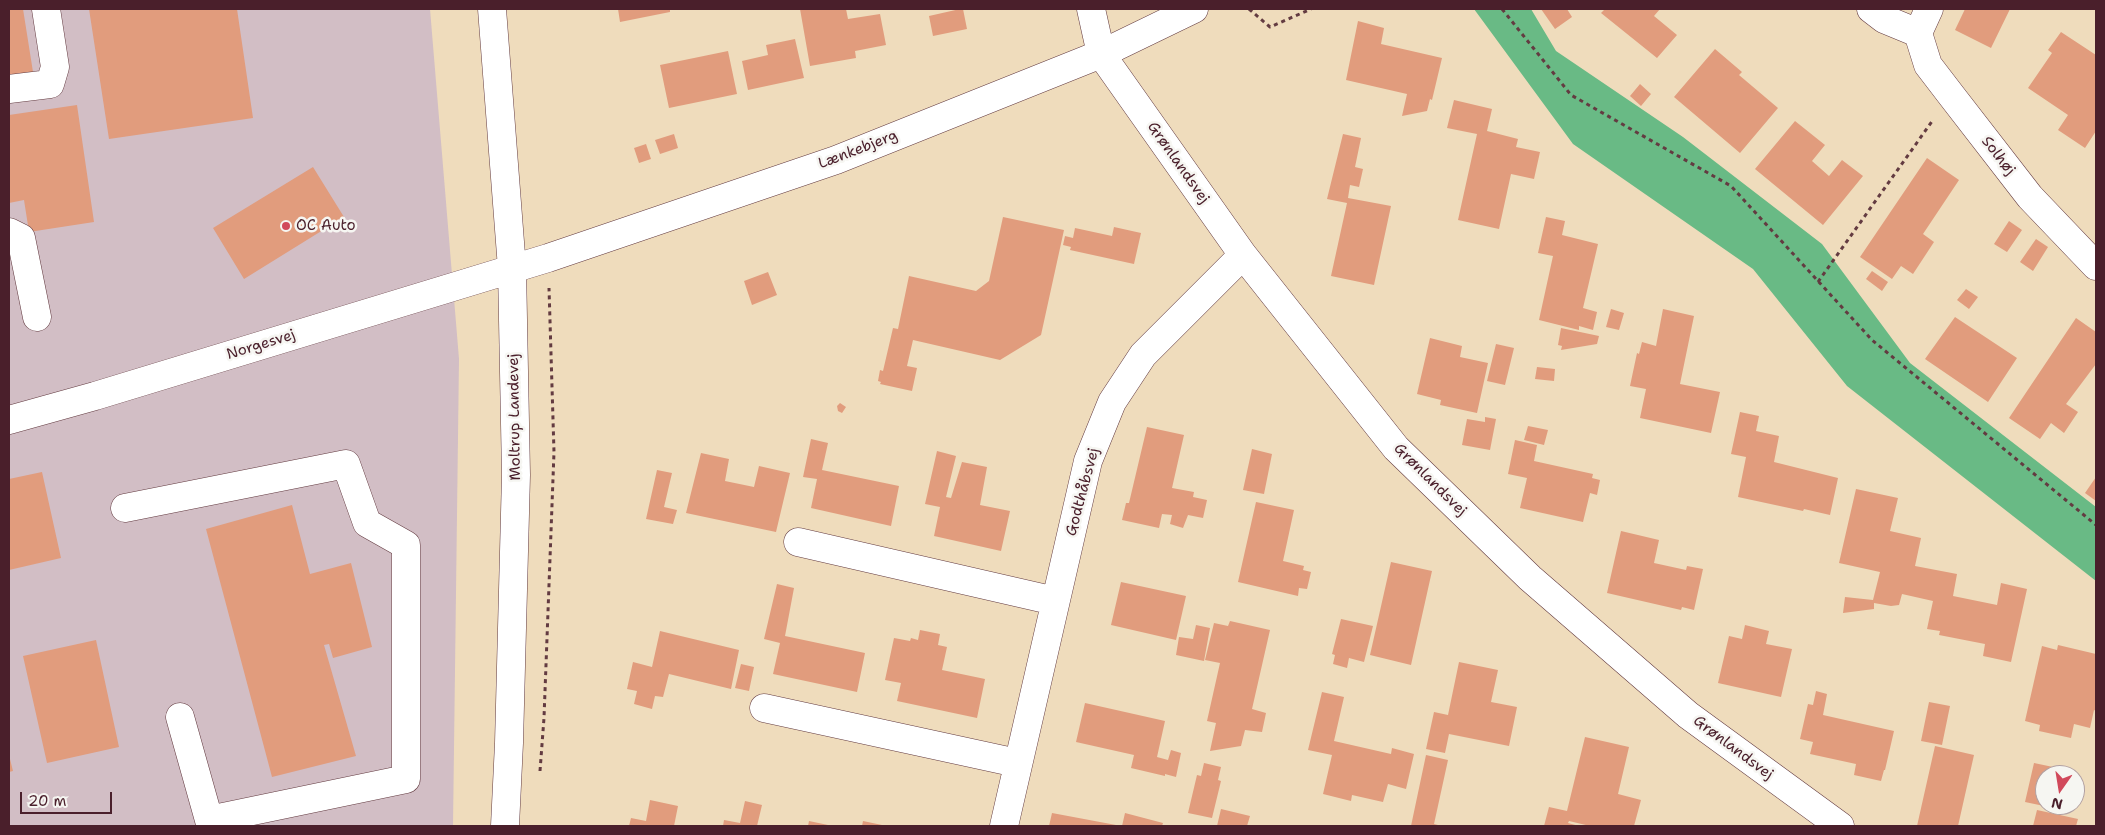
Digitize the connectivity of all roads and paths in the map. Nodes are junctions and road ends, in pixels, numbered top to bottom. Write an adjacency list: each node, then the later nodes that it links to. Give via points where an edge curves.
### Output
1 (46, 9): 12 (street, via 55,67 50,84)
2 (492, 9): 18 (street, Moltrup Landevej)
3 (1091, 9): 11 (street)
4 (1194, 9): 11 (street, Lænkebjerg)
5 (1249, 9): 6 (path, via 1270,27)
6 (1310, 9)
7 (1502, 9): 19 (path, via 1571,95 1731,186)
8 (1871, 9): 10 (street, via 1884,19)
9 (1929, 9): 10 (street)
10 (1918, 34): 13 (street, Solhøj, via 1928,66)
11 (1101, 54): 15 (street, Grønlandsvej); 16 (street, Lænkebjerg, via 836,160)
12 (9, 88)
13 (1951, 95): 17 (street, Solhøj, via 2030,197); 19 (path)
14 (9, 232): 20 (street, via 20,238)
15 (1243, 255): 25 (street, Godthåbsvej, via 1143,354 1112,402 1088,461); 32 (street, Grønlandsvej, via 1396,448 1530,578 1688,715)
16 (548, 258): 18 (street, Lænkebjerg); 29 (path, via 554,452)
17 (2096, 266)
18 (512, 268): 21 (street, Norgesvej); 30 (street, Moltrup Landevej, via 516,475)
19 (1818, 282): 23 (path, via 1872,340)
20 (37, 317)
21 (9, 420)
22 (125, 508): 27 (street, via 346,464 367,523 406,545 406,779 210,820)
23 (2096, 525)
24 (798, 542): 25 (street)
25 (1055, 601): 28 (street, Godthåbsvej)
26 (764, 708): 28 (street)
27 (180, 717)
28 (1017, 763): 31 (street, Godthåbsvej)
29 (539, 777)
30 (505, 826)
31 (1004, 826)
32 (1840, 826)

